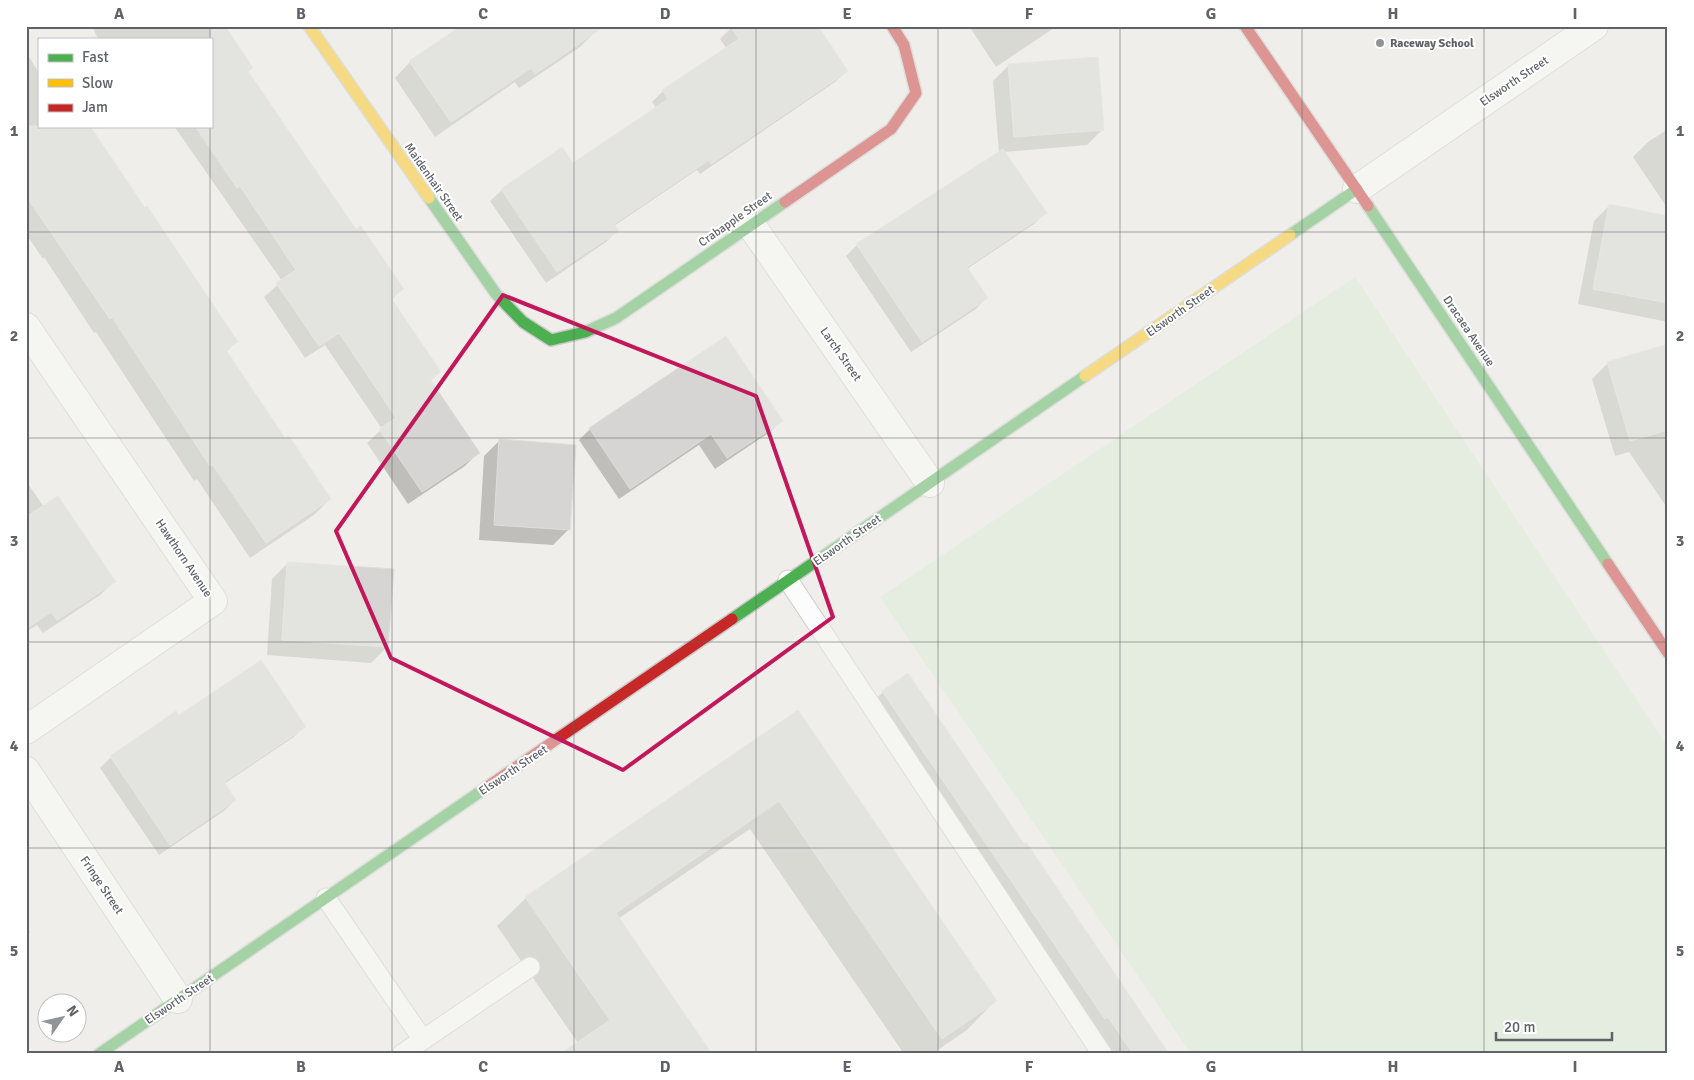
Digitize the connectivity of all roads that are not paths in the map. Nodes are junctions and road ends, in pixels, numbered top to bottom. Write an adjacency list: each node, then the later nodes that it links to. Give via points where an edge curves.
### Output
1 (892, 26): 6 (street, Crabapple Street, via 904,45 916,93 890,129)
2 (1245, 26): 5 (street, Dracaea Avenue)
3 (1594, 26): 5 (street, Elsworth Street)
4 (318, 29): 8 (street, Maidenhair Street, via 496,294 523,322)
5 (1357, 189): 9 (street, Elsworth Street); 11 (street, Dracaea Avenue)
6 (752, 225): 8 (street, Crabapple Street, via 616,318 585,332); 9 (street, Larch Street)
7 (26, 326): 12 (street, Hawthorn Avenue, via 214,602)
8 (552, 340)
9 (930, 483): 10 (street, Elsworth Street)
10 (788, 580): 14 (street, Elsworth Street); 20 (lane)
11 (1668, 653)
12 (26, 730)
13 (26, 771): 16 (street, Fringe Street)
14 (326, 898): 16 (street, Elsworth Street); 17 (lane)
15 (530, 967): 17 (lane)
16 (178, 999): 18 (street, Elsworth Street)
17 (423, 1040): 19 (lane)
18 (99, 1054)
19 (402, 1054)
20 (1102, 1054)

